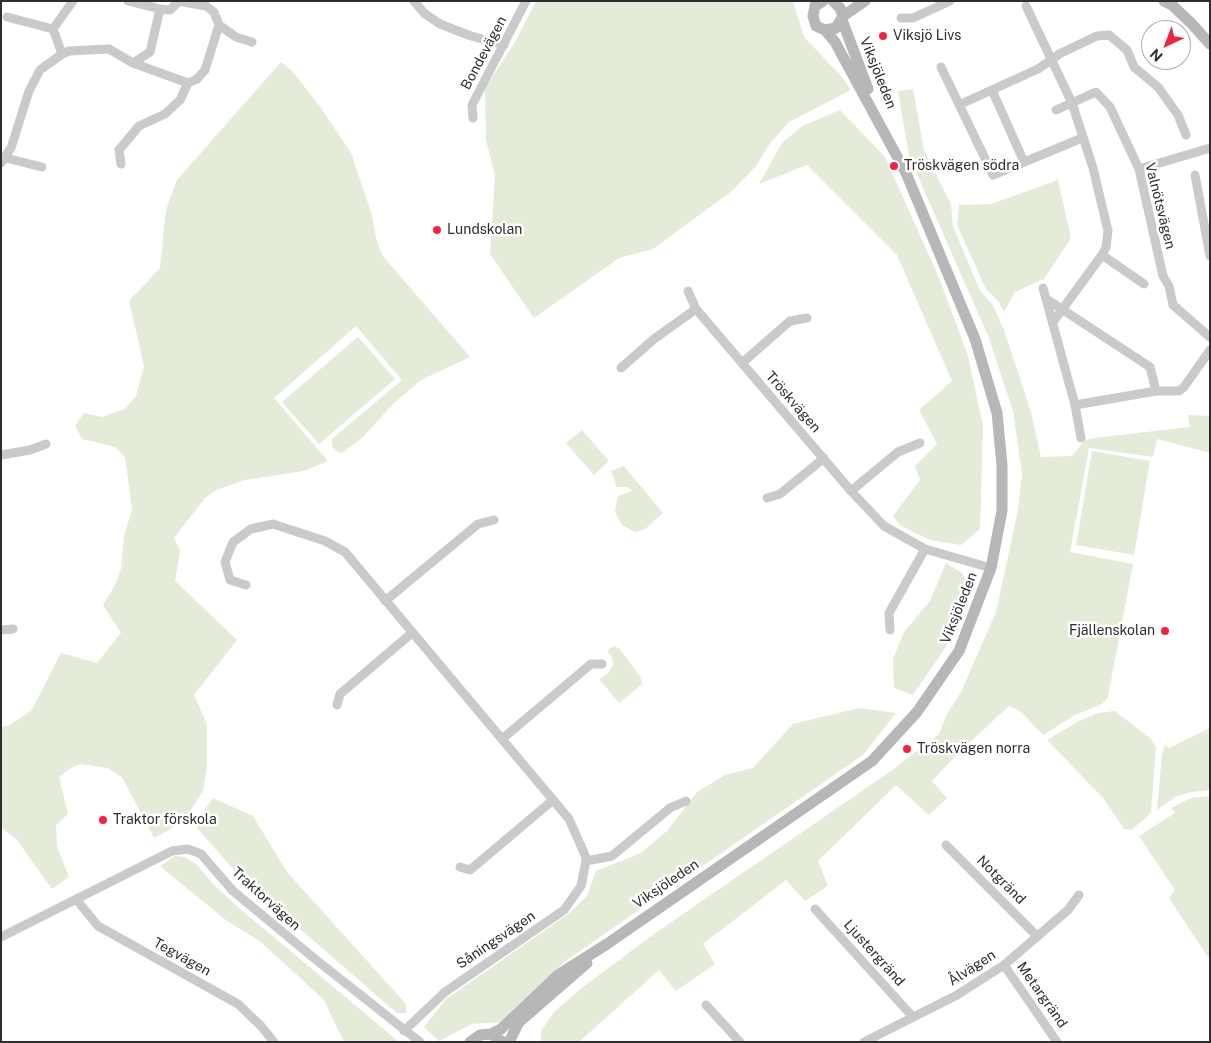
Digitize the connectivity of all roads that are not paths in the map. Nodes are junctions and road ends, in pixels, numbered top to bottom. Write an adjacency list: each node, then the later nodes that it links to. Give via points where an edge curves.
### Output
1 (73, 1): 18 (street)
2 (128, 1): 13 (street)
3 (178, 1): 13 (street, via 170,10); 17 (street, via 206,6 214,12)
4 (414, 1): 22 (street, via 440,24)
5 (526, 1): 22 (street, Bondevägen)
6 (823, 1): 11 (main road)
7 (833, 1): 15 (main road, Viksjöleden, via 840,8)
8 (866, 1): 15 (main road)
9 (950, 1): 16 (street, via 913,18)
10 (1170, 3): 21 (main road)
11 (811, 6): 19 (main road, Viksjöleden, via 816,26)
12 (1026, 6): 24 (street)
13 (160, 9): 25 (street, via 150,52)
14 (7, 17): 18 (street)
15 (842, 18): 19 (main road, via 836,28); 34 (main road, Viksjöleden, via 845,33)
16 (900, 18)
17 (219, 25): 20 (street, via 236,37); 27 (street, via 205,70)
18 (53, 29): 23 (street)
19 (826, 30): 34 (main road, Viksjöleden)
20 (252, 42)
21 (1210, 44)
22 (504, 45): 32 (street, Bondevägen, via 472,105)
23 (62, 54): 25 (street, via 109,49); 37 (street, via 40,70 29,91)
24 (1052, 59): 28 (street); 29 (street); 33 (street, via 1097,36 1109,35 1127,50 1134,67 1158,87 1178,115)
25 (133, 64): 27 (street)
26 (941, 67): 30 (street)
27 (188, 83): 41 (street, via 180,100 166,114 139,126 119,150)
28 (992, 90): 30 (street); 40 (street)
29 (1072, 103): 31 (street); 35 (street); 43 (street, Valnötsvägen, via 1096,92 1110,107)
30 (961, 104): 40 (street, via 994,175)
31 (1056, 110)
32 (473, 118)
33 (1186, 135)
34 (888, 137): 70 (main road, Viksjöleden, via 962,304 997,413 1002,511)
35 (1082, 138): 40 (street); 45 (street, via 1093,168 1108,231)
36 (1, 144): 37 (street)
37 (10, 148): 39 (street)
38 (1210, 148): 43 (street)
39 (4, 161): 42 (street)
40 (1024, 162)
41 (121, 164)
42 (42, 167)
43 (1139, 169): 55 (street, Valnötsvägen, via 1163,276 1173,305)
44 (1195, 175): 46 (street)
45 (1102, 255): 47 (street); 51 (street)
46 (1210, 256)
47 (1144, 284)
48 (1043, 288): 50 (street)
49 (688, 291): 52 (street, Tröskvägen)
50 (1048, 300): 51 (street); 54 (street)
51 (1064, 308): 54 (street); 59 (street, via 1150,367)
52 (696, 309): 57 (street, Tröskvägen); 58 (street)
53 (807, 318): 57 (street, via 790,321)
54 (1054, 322): 60 (street)
55 (1210, 337)
56 (1210, 350): 59 (street, via 1184,387)
57 (742, 363): 65 (street, Tröskvägen)
58 (621, 368)
59 (1156, 391): 60 (street)
60 (1075, 405): 61 (street)
61 (1081, 438)
62 (920, 443): 66 (street, via 898,452)
63 (46, 444): 64 (street)
64 (1, 454)
65 (824, 458): 66 (street, Tröskvägen); 67 (street, via 780,494)
66 (851, 491): 69 (street, Tröskvägen, via 884,526)
67 (767, 498)
68 (494, 520): 72 (street, via 478,524)
69 (925, 549): 70 (street, Tröskvägen); 75 (street, via 890,613)
70 (991, 568): 90 (main road, Viksjöleden, via 959,651 917,712 872,761)
71 (246, 585): 72 (street, via 230,580 225,562 233,542 251,529 273,524 325,540 344,552)
72 (385, 601): 76 (street)
73 (13, 629): 74 (street)
74 (1, 630)
75 (890, 630)
76 (412, 633): 78 (street, via 340,694); 79 (street)
77 (602, 664): 79 (street, via 591,664)
78 (337, 705)
79 (502, 738): 80 (street)
80 (553, 800): 83 (street, via 569,819); 84 (street, via 470,870)
81 (686, 801): 83 (street, via 670,808 612,856)
82 (946, 845): 88 (street, Notgränd)
83 (586, 861): 94 (street, Såningsvägen, via 581,886 564,910 445,992)
84 (460, 867)
85 (1079, 895): 88 (street, Ålvägen, via 1068,910)
86 (76, 900): 89 (street, Traktorvägen); 94 (street, Traktorvägen, via 172,851 188,849 200,854 233,891); 97 (street, Tegvägen, via 98,926 238,1004)
87 (815, 909): 93 (street, Ljustergränd)
88 (1036, 935): 91 (street, Ålvägen)
89 (1, 937)
90 (607, 944): 95 (main road, Viksjöleden, via 558,975); 100 (main road, Viksjöleden, via 519,1022)
91 (1004, 965): 93 (street, Ålvägen, via 957,996); 103 (street, Metargränd)
92 (706, 1005): 101 (street)
93 (912, 1016): 102 (street, Ålvägen)
94 (404, 1031): 98 (street, Traktorvägen)
95 (491, 1034): 96 (main road); 99 (main road)
96 (469, 1041)
97 (274, 1042)
98 (420, 1042)
99 (503, 1042)
100 (509, 1042)
101 (740, 1042)
102 (865, 1042)
103 (1057, 1042)

